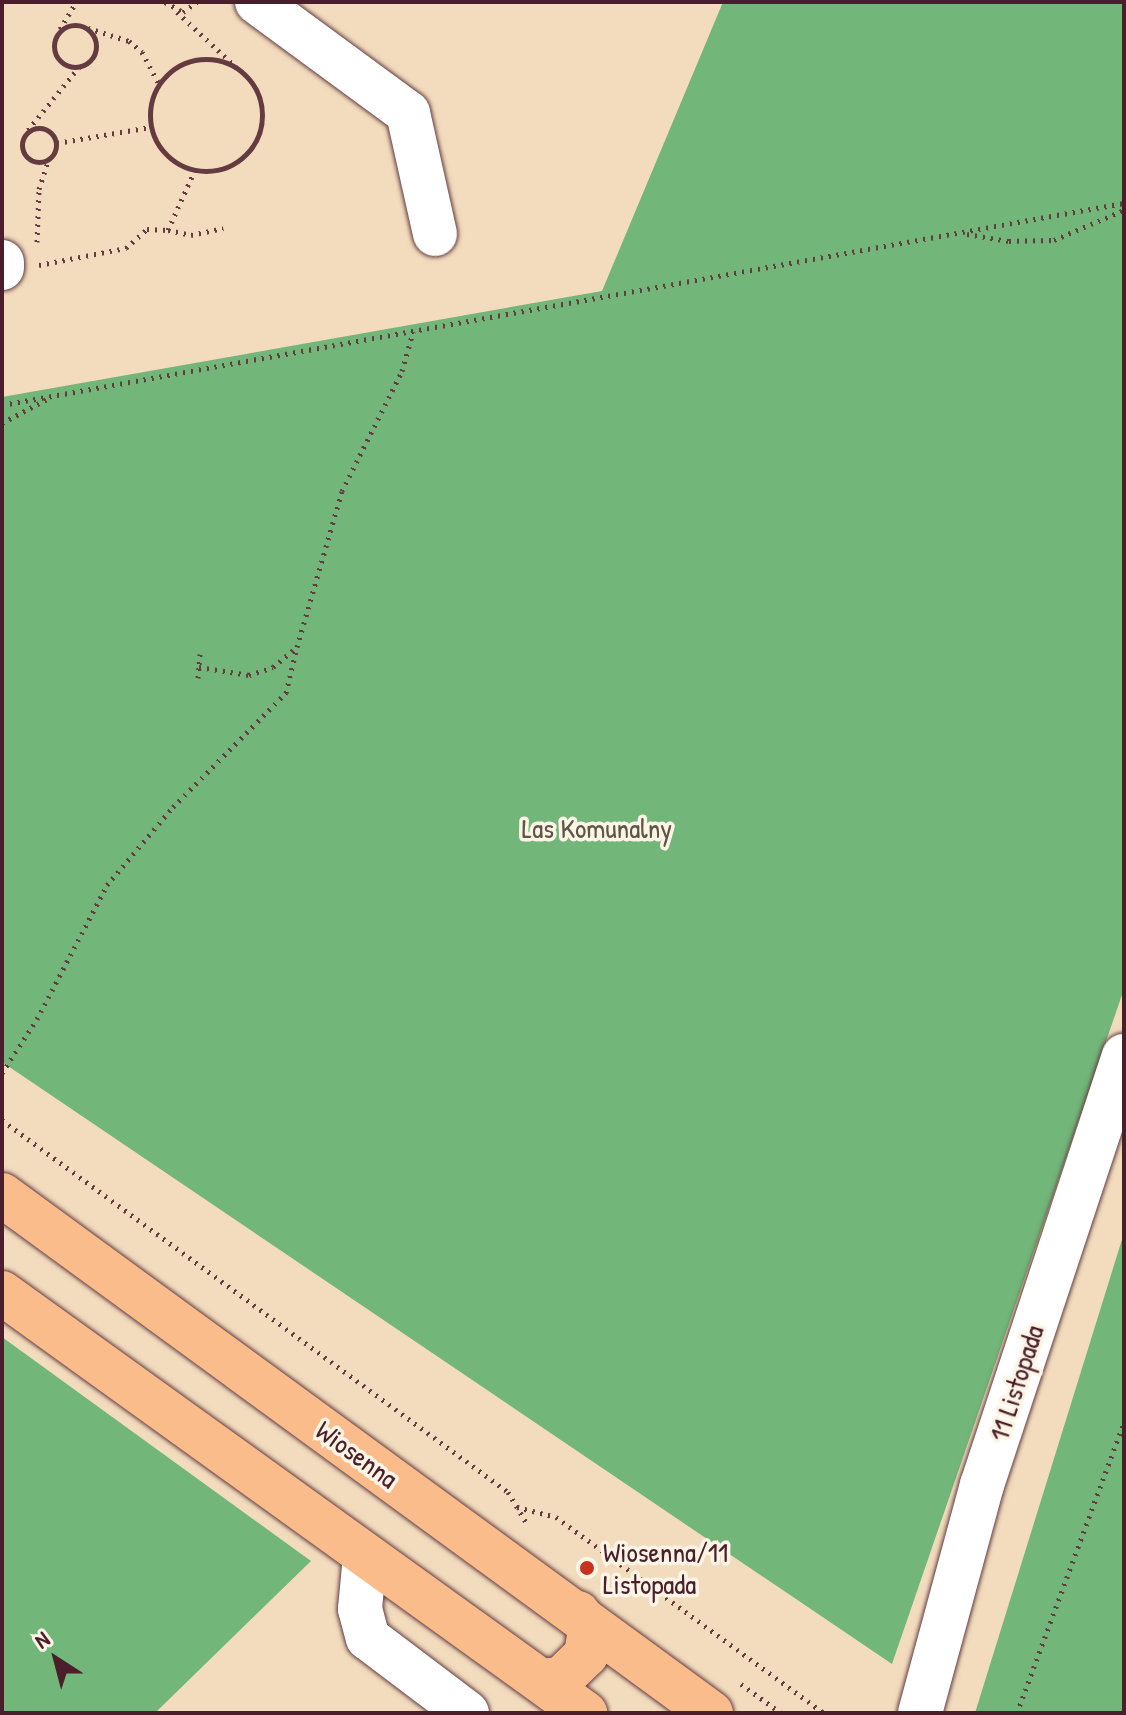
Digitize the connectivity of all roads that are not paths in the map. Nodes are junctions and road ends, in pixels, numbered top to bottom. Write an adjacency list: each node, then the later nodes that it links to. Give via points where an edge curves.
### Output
1 (257, 2): 2 (street, via 408,113)
2 (435, 234)
3 (1124, 1056): 4 (street, 11 Listopada)
4 (1116, 1102): 13 (street, 11 Listopada, via 982,1485)
5 (2, 1195): 8 (main road, Wiosenna)
6 (2, 1293): 7 (main road)
7 (365, 1556): 9 (main road); 10 (street, via 360,1609 368,1638)
8 (578, 1613): 9 (main road, via 590,1629 586,1655 561,1679); 12 (main road, Wiosenna)
9 (541, 1681): 11 (main road)
10 (467, 1713)
11 (585, 1713)
12 (711, 1713)
13 (920, 1713)

